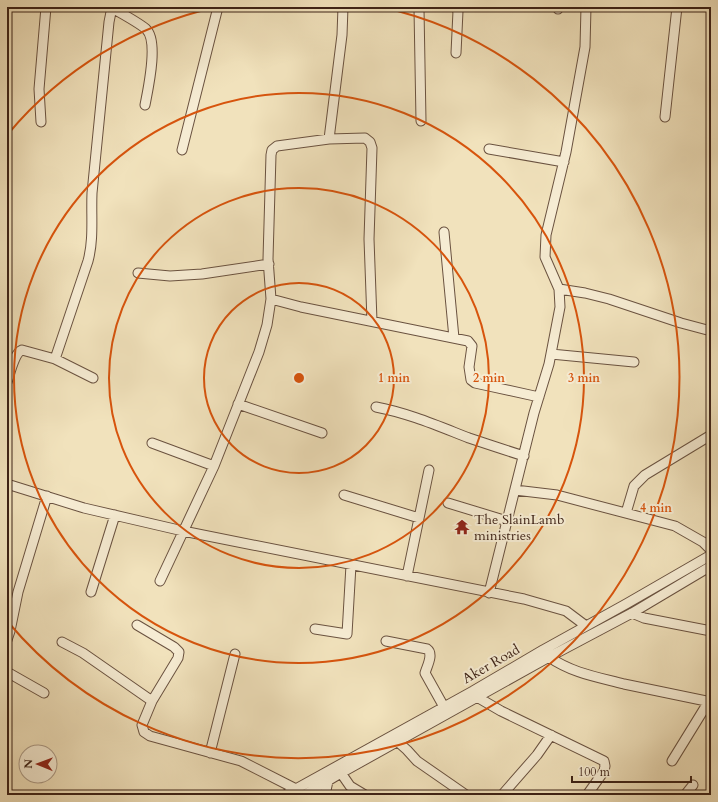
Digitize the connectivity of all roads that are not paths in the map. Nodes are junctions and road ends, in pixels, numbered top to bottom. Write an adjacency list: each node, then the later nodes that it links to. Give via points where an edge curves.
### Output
1 (46, 7): 13 (street, via 39,89)
2 (112, 7): 10 (street, via 146,30 151,37 152,61); 27 (street, via 94,178 91,248)
3 (218, 7): 16 (street)
4 (344, 7): 14 (street)
5 (417, 7): 12 (street)
6 (455, 7): 9 (street, via 458,11)
7 (586, 7): 17 (street, via 585,46)
8 (677, 7): 11 (street)
9 (456, 53)
10 (145, 105)
11 (666, 117)
12 (420, 121)
13 (41, 122)
14 (329, 139): 19 (street, via 277,146 272,150); 23 (street, via 365,138 372,148 369,239)
15 (489, 149): 17 (street)
16 (182, 150)
17 (564, 162): 21 (street, via 546,235 545,257)
18 (444, 232): 25 (street)
19 (269, 264): 20 (street, via 202,274 170,276); 22 (street)
20 (138, 273)
21 (559, 289): 24 (street, via 609,299); 26 (street, via 560,307)
22 (271, 299): 23 (street); 32 (street, via 259,352)
23 (372, 321): 25 (street)
24 (711, 331)
25 (454, 338): 31 (street, via 468,341 472,346 470,380)
26 (551, 354): 28 (street); 31 (street)
27 (55, 359): 29 (street); 30 (street, via 20,350)
28 (634, 362)
29 (92, 378)
30 (7, 382)
31 (539, 397): 37 (street)
32 (238, 404): 34 (street); 38 (street)
33 (376, 407): 37 (street, via 418,418)
34 (322, 433)
35 (711, 435): 45 (street, via 645,475 634,486)
36 (152, 443): 38 (street)
37 (524, 456): 41 (street)
38 (214, 466): 49 (street)
39 (429, 470): 47 (street)
40 (7, 484): 43 (street)
41 (515, 490): 45 (street, via 557,495); 48 (street)
42 (344, 495): 47 (street)
43 (47, 496): 46 (street); 63 (street, via 18,592)
44 (448, 503): 48 (street)
45 (626, 512): 50 (street, via 675,526 703,542)
46 (115, 515): 49 (street); 56 (street)
47 (419, 518): 54 (street)
48 (508, 521): 57 (street)
49 (183, 531): 52 (street); 55 (street)
50 (711, 550)
51 (711, 556): 60 (street, Aker Road)
52 (351, 564): 54 (street); 61 (street, via 347,634)
53 (711, 566): 58 (street, Aker Road)
54 (407, 576): 57 (street)
55 (160, 581)
56 (91, 592)
57 (489, 592): 60 (street, via 566,611)
58 (632, 613): 62 (street, via 644,618); 67 (street, Aker Road)
59 (137, 625): 71 (street, via 179,652 178,658)
60 (586, 626): 73 (street, Aker Road)
61 (315, 628)
62 (711, 631)
63 (7, 640)
64 (386, 641): 73 (street, via 430,651 425,673)
65 (62, 642): 71 (street, via 83,652)
66 (235, 654): 77 (street)
67 (549, 657): 70 (street, Aker Road); 72 (street, via 572,670 593,676)
68 (7, 672): 69 (street)
69 (44, 693)
70 (477, 697): 74 (street, Aker Road); 75 (street)
71 (152, 701): 77 (street, via 142,725 144,732 150,736)
72 (710, 702): 78 (street)
73 (444, 707): 74 (street, Aker Road)
74 (434, 717): 76 (street, Aker Road); 82 (street, Aker Road)
75 (551, 735): 88 (street); 89 (street, via 604,761 604,771)
76 (398, 742): 79 (street, Aker Road); 87 (street, via 417,761)
77 (210, 752): 82 (street, via 241,761)
78 (672, 761)
79 (341, 773): 80 (street, Aker Road); 86 (street, via 350,786)
80 (328, 781): 84 (street, Aker Road); 85 (street)
81 (693, 785): 90 (street)
82 (296, 789): 83 (street, Aker Road)
83 (285, 795)
84 (304, 795)
85 (325, 795)
86 (365, 795)
87 (466, 795)
88 (502, 795)
89 (587, 795)
90 (685, 795)

